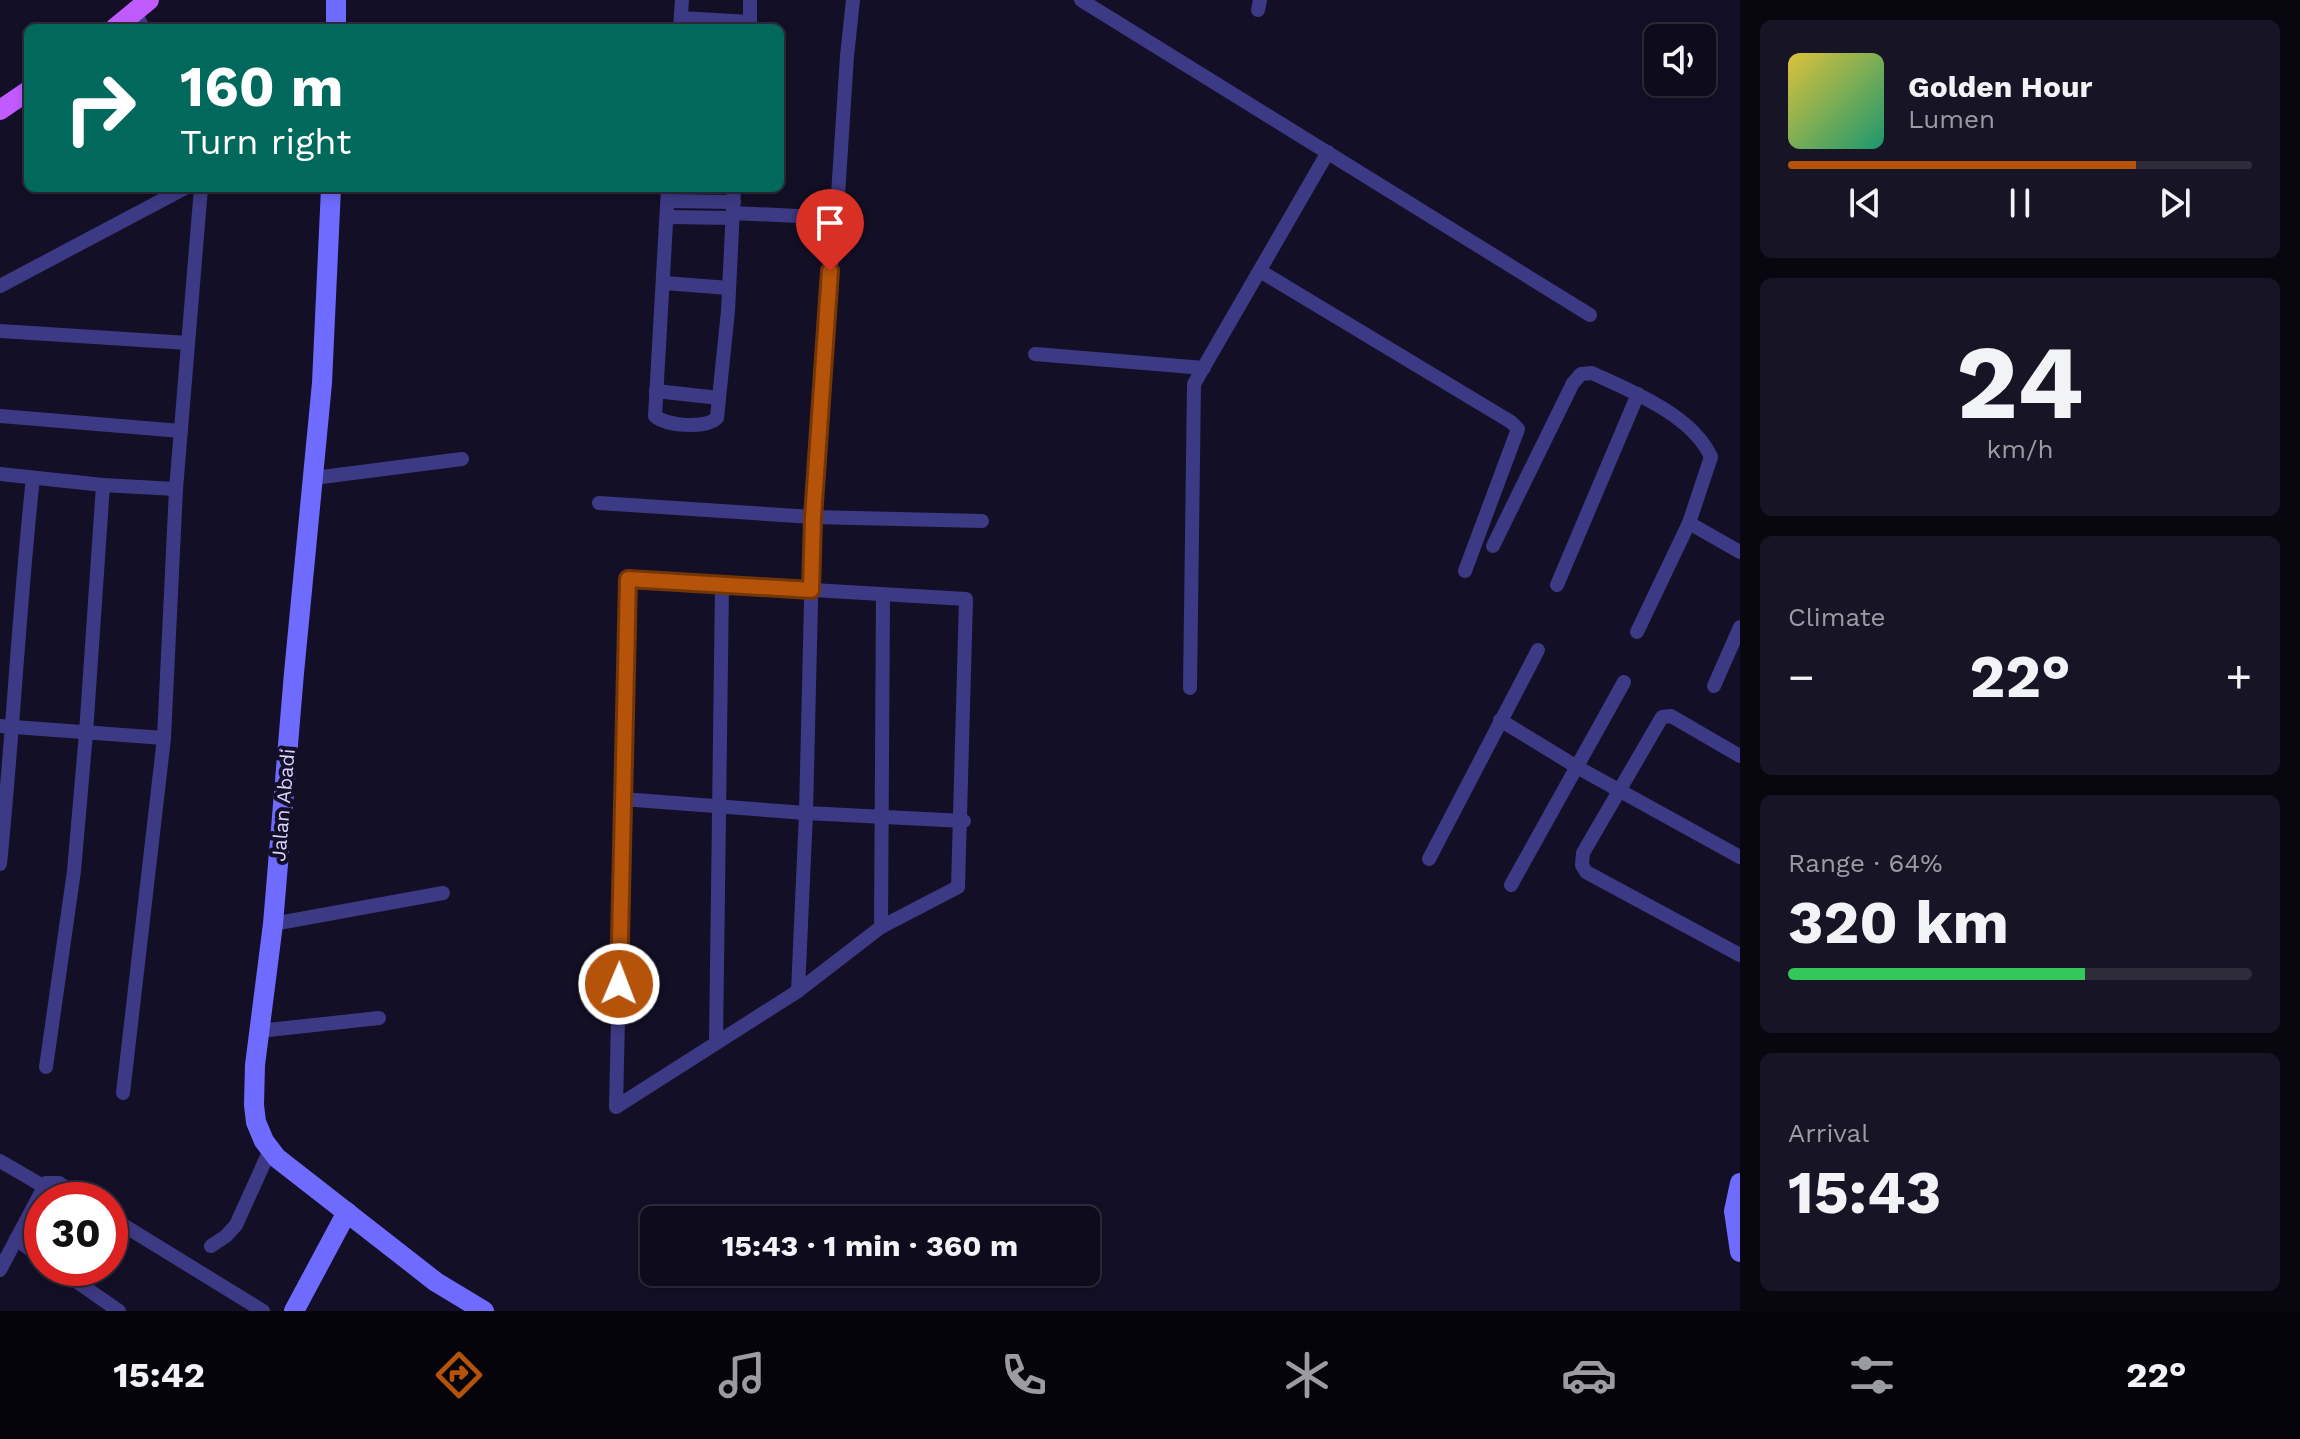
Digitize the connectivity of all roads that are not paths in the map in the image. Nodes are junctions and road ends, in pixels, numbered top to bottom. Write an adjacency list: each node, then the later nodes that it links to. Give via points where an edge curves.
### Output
1 (336, 0): 9 (street)
2 (682, 0): 7 (street)
3 (750, 0): 11 (street)
4 (853, 0): 20 (street)
5 (1081, 0): 14 (street)
6 (142, 13): 8 (main road)
7 (680, 23): 10 (street)
8 (122, 24)
9 (336, 24)
10 (715, 24)
11 (750, 24)
12 (24, 94): 13 (main road)
13 (0, 110)
14 (1328, 152): 22 (street); 26 (street)
15 (177, 192): 24 (street)
16 (201, 192): 28 (street)
17 (331, 192): 39 (street, Jalan Abadi)
18 (668, 194): 19 (street); 21 (street)
19 (734, 205): 20 (street, via 819,217); 21 (street); 25 (street)
20 (835, 210): 43 (street)
21 (668, 217): 23 (street)
22 (1260, 271): 30 (street); 48 (street, via 1518,429)
23 (664, 283): 25 (street); 31 (street)
24 (0, 286)
25 (729, 288): 33 (street)
26 (1590, 315)
27 (0, 331): 28 (street)
28 (188, 343): 35 (street)
29 (1035, 354): 30 (street)
30 (1204, 368): 58 (street, via 1194,384)
31 (656, 391): 33 (street); 33 (street, via 655,416 662,421 713,423)
32 (1638, 394): 45 (street, via 1699,438 1711,457); 46 (street, via 1592,373 1581,374); 50 (street)
33 (719, 398)
34 (0, 416): 35 (street)
35 (181, 431): 41 (street)
36 (462, 459): 39 (street)
37 (0, 474): 38 (street)
38 (33, 478): 40 (street); 60 (street)
39 (314, 478): 76 (street, Jalan Abadi)
40 (103, 485): 41 (street); 61 (street)
41 (176, 489): 62 (street)
42 (599, 503): 43 (street)
43 (813, 517): 44 (street); 51 (street)
44 (982, 521)
45 (1689, 523): 47 (street); 54 (street)
46 (1493, 546)
47 (1740, 552)
48 (1465, 571)
49 (722, 585): 51 (street); 66 (street, via 628,579); 67 (street)
50 (1557, 585)
51 (811, 590): 52 (street); 68 (street)
52 (883, 595): 69 (street); 70 (street, via 966,599)
53 (1740, 627): 57 (street)
54 (1637, 632)
55 (1538, 650): 59 (street)
56 (1624, 682): 64 (street)
57 (1714, 686)
58 (1190, 688)
59 (1500, 720): 64 (street); 72 (street)
60 (7, 726): 61 (street); 73 (street)
61 (86, 733): 62 (street); 83 (street, via 74,871)
62 (164, 738): 84 (street)
63 (1740, 756): 65 (street, via 1671,716 1662,717)
64 (1577, 767): 65 (street); 74 (street)
65 (1619, 791): 71 (street); 78 (street, via 1583,853 1586,872)
66 (622, 799): 67 (street); 82 (street, via 616,1107)
67 (719, 806): 68 (street); 82 (street)
68 (806, 813): 69 (street); 79 (street)
69 (882, 817): 70 (street); 77 (street)
70 (962, 821): 77 (street, via 958,887)
71 (1740, 857)
72 (1429, 859)
73 (0, 864)
74 (1511, 885)
75 (443, 893): 76 (street)
76 (273, 924): 81 (street, Jalan Abadi)
77 (881, 927): 79 (street)
78 (1740, 955)
79 (798, 991): 82 (street)
80 (379, 1018): 81 (street)
81 (259, 1031): 85 (street, Jalan Abadi, via 254,1105 259,1132)
82 (716, 1043)
83 (46, 1067)
84 (123, 1093)
85 (270, 1150): 89 (street, Jalan Abadi); 94 (street, via 236,1225)
86 (0, 1161): 87 (street)
87 (36, 1182)
88 (1740, 1183): 95 (street, via 1734,1211)
89 (347, 1212): 100 (street); 101 (street, Jalan Abadi, via 436,1282)
90 (24, 1223): 92 (street)
91 (128, 1228): 99 (street)
92 (16, 1239): 93 (street); 96 (street)
93 (24, 1245)
94 (211, 1246)
95 (1740, 1252)
96 (0, 1270)
97 (83, 1286): 98 (street)
98 (119, 1311)
99 (263, 1311)
100 (294, 1311)
101 (484, 1311)

